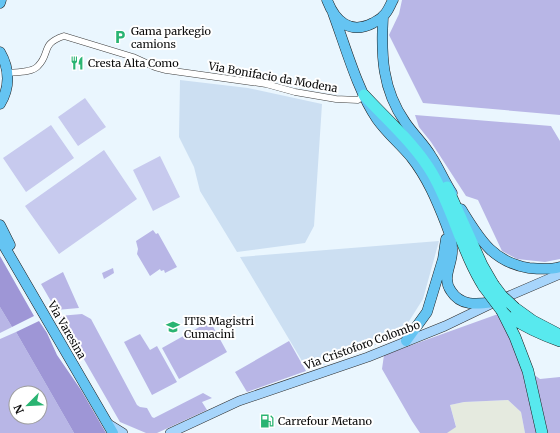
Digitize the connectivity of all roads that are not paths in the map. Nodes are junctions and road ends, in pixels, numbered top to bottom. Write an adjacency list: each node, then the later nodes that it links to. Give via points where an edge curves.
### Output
1 (1, 0): 4 (main road)
2 (327, 0): 5 (main road)
3 (393, 0): 6 (main road)
4 (0, 3)
5 (333, 13): 6 (main road, via 344,24 354,27 368,26); 9 (main road)
6 (383, 16): 11 (main road, via 382,59 392,101 404,122 431,155)
7 (0, 52): 8 (main road)
8 (7, 73): 9 (street, Via Bonifacio da Modena, via 39,66 47,47 54,39 64,36 166,70 266,84 336,99 358,100); 10 (main road, via 6,90)
9 (364, 95): 13 (main road, via 376,118 422,173); 18 (highway, via 410,143 429,169 440,188 475,270)
10 (0, 104)
11 (446, 184): 16 (main road, via 481,241 500,258 512,264 539,269); 18 (highway, via 482,265)
12 (0, 225): 21 (main road, via 27,276)
13 (447, 228): 19 (main road, via 452,246 447,274 451,292 468,304); 25 (main road, via 443,259 427,312)
14 (0, 240): 21 (main road, Via Varesina)
15 (0, 252): 21 (main road, via 22,287)
16 (560, 267)
17 (560, 274): 19 (street, Via Cristoforo Colombo)
18 (488, 285): 20 (highway, bridge); 22 (highway, bridge, via 514,308)
19 (495, 302): 25 (street, Via Cristoforo Colombo, via 446,326)
20 (502, 311): 26 (highway, via 536,332); 31 (highway, via 518,342 528,370)
21 (42, 312): 27 (main road, Via Varesina)
22 (539, 325): 23 (highway); 24 (highway)
23 (560, 330)
24 (560, 335)
25 (406, 341): 30 (street, Via Cristoforo Colombo, via 239,401)
26 (560, 341)
27 (106, 422): 28 (main road, Via Varesina); 29 (street)
28 (113, 433)
29 (123, 433)
30 (170, 433)
31 (542, 433)

